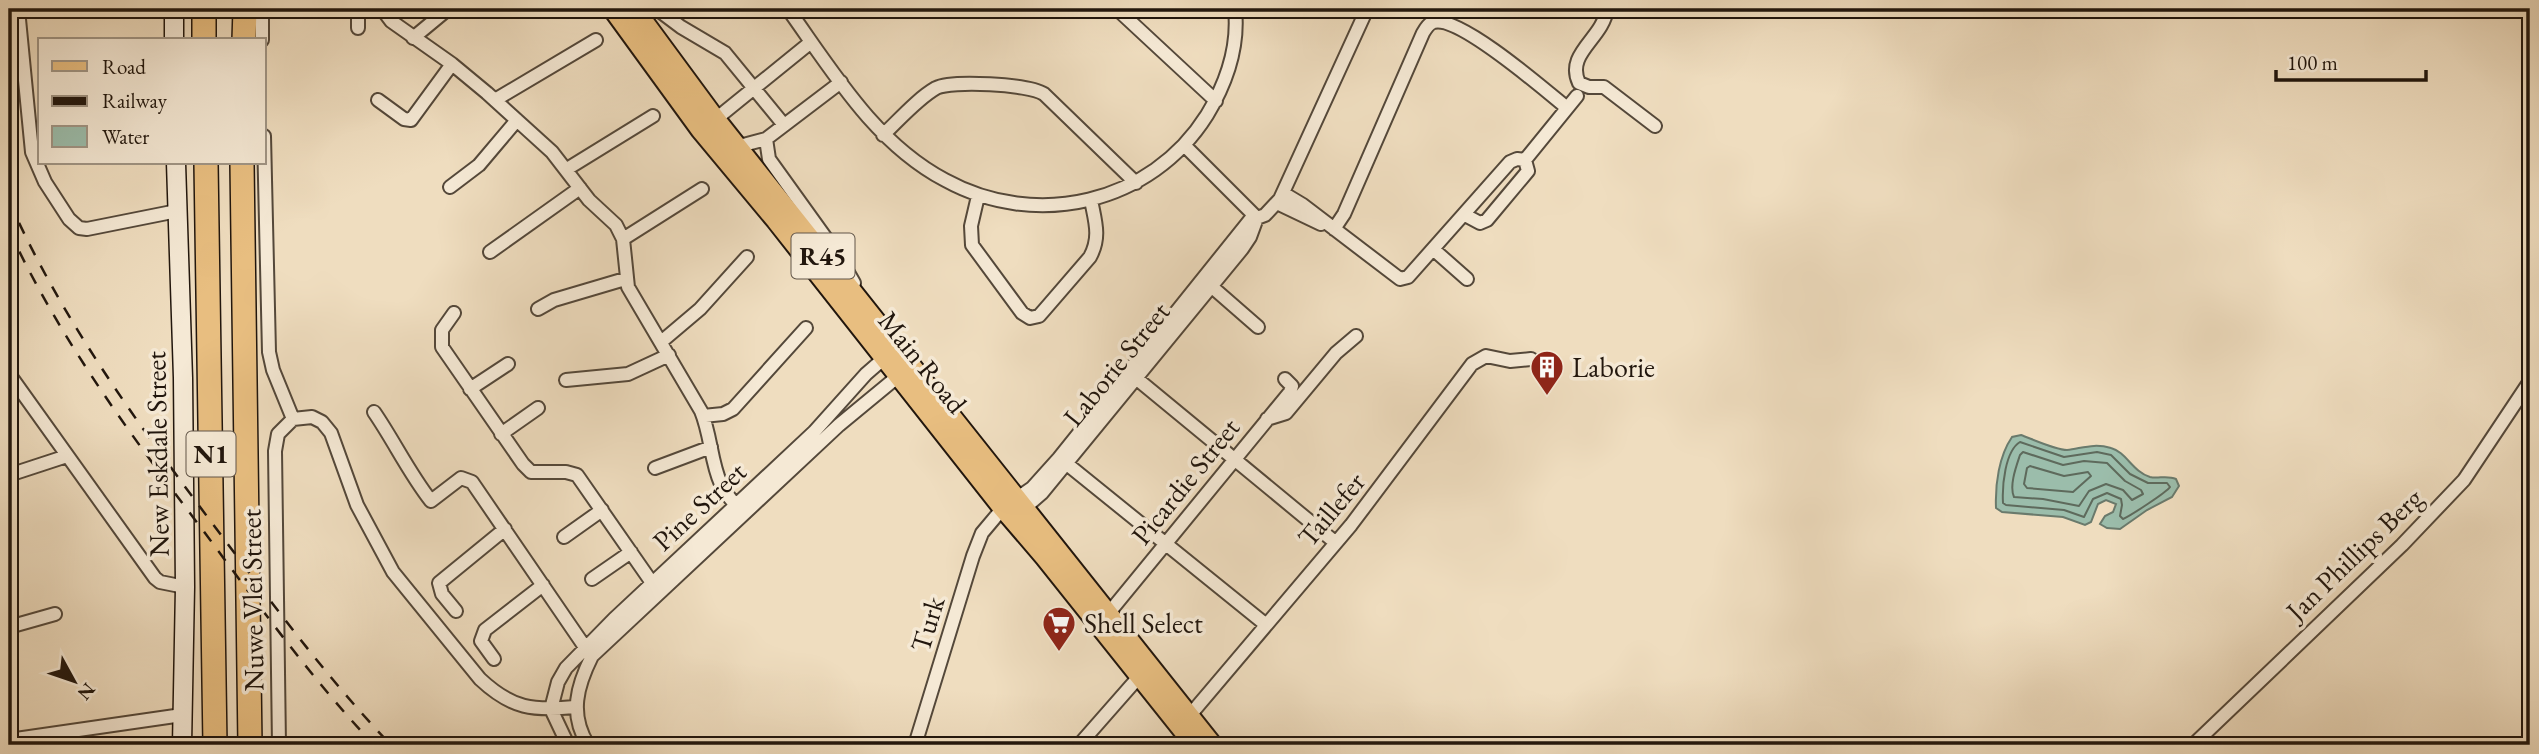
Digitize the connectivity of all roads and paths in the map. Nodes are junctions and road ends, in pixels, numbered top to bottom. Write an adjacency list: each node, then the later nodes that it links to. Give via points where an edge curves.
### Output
1 (18, 9): 55 (street, via 32,152 69,219 88,229)
2 (174, 9): 18 (street)
3 (204, 9): 19 (highway)
4 (242, 9): 20 (highway)
5 (261, 9): 21 (street)
6 (358, 9): 17 (street)
7 (382, 9): 22 (street)
8 (448, 9): 22 (street)
9 (613, 9): 35 (main road, Main Road / R45)
10 (634, 9): 35 (main road, Main Road / R45)
11 (657, 9): 27 (street, via 725,53)
12 (788, 9): 24 (street)
13 (1117, 9): 31 (street)
14 (1235, 9): 31 (street, via 1232,61)
15 (1367, 9): 53 (street, Laborie Street)
16 (1607, 9): 37 (street, via 1604,24 1580,55 1579,83 1604,87)
17 (358, 29)
18 (174, 38)
19 (204, 38)
20 (242, 38)
21 (262, 38)
22 (413, 38): 25 (street)
23 (596, 40): 30 (street)
24 (811, 42): 26 (street); 27 (street)
25 (452, 64): 29 (street, via 411,120); 30 (street)
26 (841, 82): 36 (street); 38 (street)
27 (754, 86): 35 (street); 36 (street)
28 (1577, 96): 32 (street)
29 (378, 100)
30 (495, 100): 34 (street)
31 (1216, 101): 40 (street)
32 (1567, 108): 42 (street); 58 (street, via 1479,39 1442,22 1428,25)
33 (653, 116): 47 (street)
34 (517, 120): 47 (street); 49 (street, via 479,165)
35 (708, 125): 41 (main road, Main Road / R45)
36 (784, 125): 39 (street)
37 (1655, 126)
38 (883, 135): 48 (street, via 938,87 1029,87 1044,94); 52 (street, via 915,162)
39 (765, 139): 41 (street); 68 (street, Main Road, via 769,159 838,255)
40 (1185, 146): 48 (street); 57 (street)
41 (729, 150): 68 (main road, Main Road / R45); 73 (main road, Main Road / R45, via 776,220)
42 (1525, 160): 56 (street, via 1510,162); 56 (street, via 1528,171 1486,220 1480,223)
43 (176, 164): 55 (street, New Eskdale Street)
44 (206, 164): 122 (highway, N1)
45 (242, 164): 123 (highway, N1)
46 (265, 164): 87 (street, via 269,352)
47 (567, 169): 50 (street)
48 (1136, 183): 54 (street)
49 (450, 187)
50 (580, 188): 59 (street, via 616,225); 61 (street)
51 (702, 189): 59 (street)
52 (978, 196): 54 (street, via 1038,205); 54 (street, via 972,245 1030,318 1039,316 1095,248)
53 (1280, 198): 57 (street, Laborie Street, via 1265,215); 58 (street, via 1303,205)
54 (1091, 200)
55 (177, 211): 106 (street, New Eskdale Street)
56 (1465, 215): 60 (street)
57 (1255, 216): 65 (street, Laborie Street, via 1248,242)
58 (1334, 229): 60 (street, via 1400,279 1408,277)
59 (623, 239): 63 (street)
60 (1433, 250): 64 (street)
61 (489, 252)
62 (747, 257): 72 (street, via 708,301)
63 (625, 279): 66 (street); 72 (street)
64 (1468, 279)
65 (1205, 287): 69 (street); 79 (street, Laborie Street)
66 (538, 309)
67 (454, 313): 83 (street, via 442,330 441,341)
68 (872, 317): 73 (main road, Main Road / R45)
69 (1258, 327)
70 (806, 328): 86 (street, via 733,409)
71 (1356, 336): 88 (street, via 1336,352 1286,413)
72 (661, 342): 74 (street)
73 (890, 354): 77 (main road, Main Road / R45); 96 (street, Pine Street)
74 (668, 355): 81 (street, via 628,374); 86 (street)
75 (1531, 359): 101 (street, Taillefer, via 1486,356 1472,364)
76 (508, 364): 83 (street)
77 (904, 371): 96 (street, Pine Street); 98 (main road, Main Road / R45)
78 (9, 374): 91 (street)
79 (1131, 375): 92 (street); 93 (street, Laborie Street)
80 (1285, 379): 88 (street, Picardie Street, via 1292,389)
81 (566, 380)
82 (2530, 381): 131 (street, Jan Phillips Berg, via 2463,480 2402,545)
83 (470, 389): 89 (street)
84 (538, 408): 89 (street)
85 (374, 412): 99 (street, via 431,501 465,477)
86 (703, 416): 90 (street)
87 (293, 419): 117 (street, via 312,417 331,433 358,505 393,572 467,666 494,692 516,705); 124 (street, Nuwe Vlei Street, via 278,434 275,451)
88 (1267, 419): 92 (street, Picardie Street)
89 (501, 434): 97 (street, via 527,469 577,475)
90 (710, 447): 94 (street); 96 (street, via 719,484)
91 (67, 456): 95 (street); 106 (street, via 155,578)
92 (1234, 459): 101 (street); 102 (street, Picardie Street)
93 (1063, 461): 98 (street, Laborie Street); 102 (street)
94 (655, 468)
95 (9, 475)
96 (741, 509): 107 (street, Pine Street)
97 (602, 510): 100 (street); 103 (street)
98 (1009, 511): 110 (main road, Main Road / R45); 115 (main road, Main Road / R45); 127 (street, Turk, via 982,533)
99 (505, 529): 105 (street); 108 (street, via 439,583)
100 (564, 537)
101 (1336, 543): 111 (street, Taillefer)
102 (1166, 544): 110 (street, Picardie Street); 111 (street)
103 (632, 552): 104 (street); 107 (street)
104 (592, 579)
105 (544, 584): 113 (street); 114 (street, via 485,630 481,641)
106 (185, 587): 118 (street, New Eskdale Street)
107 (656, 588): 113 (street, Pine Street)
108 (456, 611)
109 (55, 614): 112 (street)
110 (1108, 614): 115 (main road, Main Road / R45)
111 (1265, 624): 119 (street, Taillefer)
112 (9, 627)
113 (589, 652): 116 (street, Pine Street); 117 (street, Pine Street, via 561,675)
114 (494, 659)
115 (1144, 671): 119 (main road, Main Road / R45); 128 (street)
116 (575, 707): 117 (street); 126 (street)
117 (551, 709): 125 (street)
118 (182, 715): 120 (street); 121 (street, New Eskdale Street)
119 (1184, 721): 129 (main road, Main Road / R45); 130 (main road, Main Road / R45)
120 (9, 740)
121 (182, 745)
122 (215, 745)
123 (250, 745)
124 (279, 745)
125 (568, 745)
126 (588, 745)
127 (915, 745)
128 (1079, 745)
129 (1195, 745)
130 (1213, 745)
131 (2193, 745)

